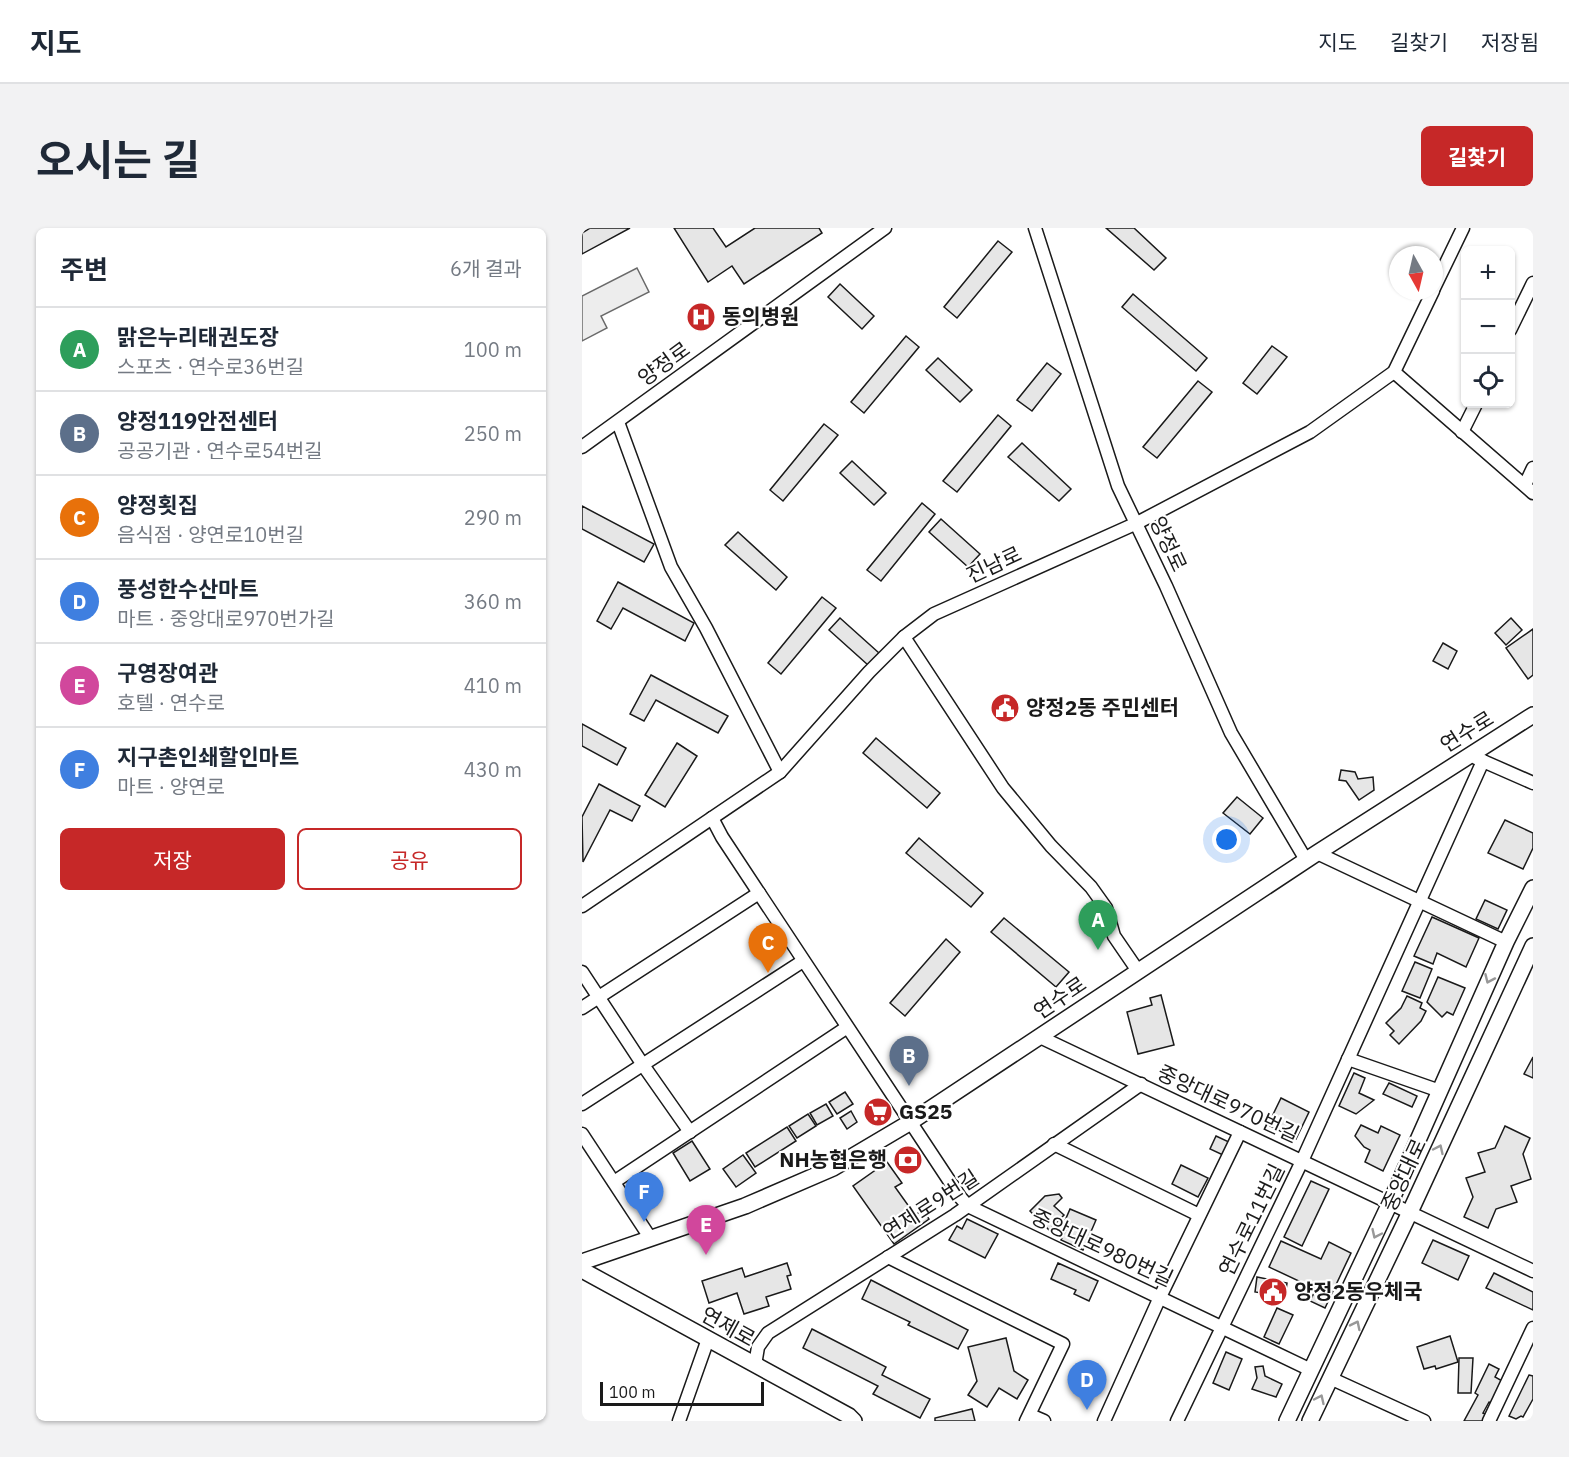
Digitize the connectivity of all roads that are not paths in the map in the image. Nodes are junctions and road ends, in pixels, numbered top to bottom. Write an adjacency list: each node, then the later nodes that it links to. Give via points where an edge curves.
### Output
1 (885, 228): 10 (street, 양정로)
2 (1035, 228): 15 (street, 양정로, via 1118,486)
3 (1463, 228): 4 (street, 진남로)
4 (1443, 269)
5 (1533, 283): 7 (street)
6 (1428, 300): 8 (street, 진남로)
7 (1515, 320)
8 (1394, 372): 11 (street); 15 (street, 진남로, via 1310,432)
9 (1474, 408): 11 (street)
10 (618, 422): 12 (street, 양정로); 19 (street, via 671,567)
11 (1462, 432): 14 (street)
12 (582, 447)
13 (1533, 468): 14 (street)
14 (1529, 489)
15 (1137, 522): 16 (street, 진남로, via 934,614); 22 (street, 양정로, via 1231,733)
16 (904, 637): 19 (street, 진남로); 30 (street, via 1003,788 1106,908 1114,936)
17 (1533, 715): 18 (main road, 연수로)
18 (1476, 758): 20 (street); 22 (main road, 연수로); 25 (street, 연수로11번길)
19 (780, 772): 21 (street, 진남로)
20 (1533, 783)
21 (712, 818): 24 (street, 중앙대로980번길); 26 (street, 진남로)
22 (1312, 856): 25 (street); 30 (main road, 연수로)
23 (1533, 888): 27 (main road, 중앙대로)
24 (759, 893): 29 (street, 중앙대로980번길); 32 (street)
25 (1419, 902): 27 (street); 36 (street, 연수로11번길)
26 (582, 906)
27 (1506, 942): 39 (main road, 중앙대로, one-way to 39)
28 (1533, 946): 49 (main road, 중앙대로, one-way to 28)
29 (803, 961): 34 (street, 중앙대로980번길); 37 (street)
30 (1138, 971): 35 (main road, 연수로)
31 (582, 972): 32 (street)
32 (599, 997): 33 (street); 37 (street)
33 (582, 1008)
34 (846, 1028): 41 (street, 중앙대로980번길); 42 (street)
35 (1040, 1037): 38 (street, 중앙대로970번길); 41 (main road, 연수로)
36 (1348, 1059): 39 (street); 46 (street, 연수로11번길)
37 (643, 1065): 40 (street); 42 (street)
38 (1141, 1084): 43 (street, 중앙대로970번길); 45 (street, 연제로9번길)
39 (1440, 1091): 49 (main road, 중앙대로)
40 (582, 1104)
41 (909, 1123): 48 (street, 중앙대로980번길); 51 (main road, 연수로, via 833,1168 745,1206)
42 (690, 1131): 47 (street)
43 (1240, 1132): 46 (street, 중앙대로970번길); 50 (street)
44 (582, 1134): 47 (street)
45 (1054, 1144): 48 (street, 연제로9번길); 50 (street)
46 (1302, 1161): 49 (street, 중앙대로970번길); 57 (street, 연수로11번길)
47 (614, 1182): 51 (street)
48 (968, 1206): 52 (street, 연제로9번길); 56 (street, 중앙대로980번길)
49 (1400, 1208): 55 (street, 중앙대로970번길); 61 (main road, 중앙대로, one-way to 61); 62 (main road, 중앙대로, one-way to 49)
50 (1199, 1215): 56 (street)
51 (651, 1239): 53 (main road, 연수로)
52 (888, 1257): 60 (street, 연제로9번길, via 768,1333 758,1347); 63 (street, via 1063,1344)
53 (582, 1262)
54 (582, 1270): 59 (main road, 연제로)
55 (1533, 1271)
56 (1160, 1297): 57 (street, 중앙대로980번길); 67 (street)
57 (1222, 1328): 61 (street, 중앙대로980번길); 68 (street, 연수로11번길)
58 (1533, 1328): 72 (street)
59 (708, 1339): 60 (main road, 연제로); 64 (street)
60 (755, 1365): 65 (main road, 연제로)
61 (1311, 1370): 69 (main road, 중앙대로)
62 (1330, 1378): 70 (main road, 중앙대로, one-way to 62); 71 (street)
63 (1028, 1418): 66 (street)
64 (679, 1421)
65 (854, 1421)
66 (1044, 1421)
67 (1104, 1421)
68 (1177, 1421)
69 (1287, 1421)
70 (1310, 1421)
71 (1424, 1421)
72 (1489, 1421)

